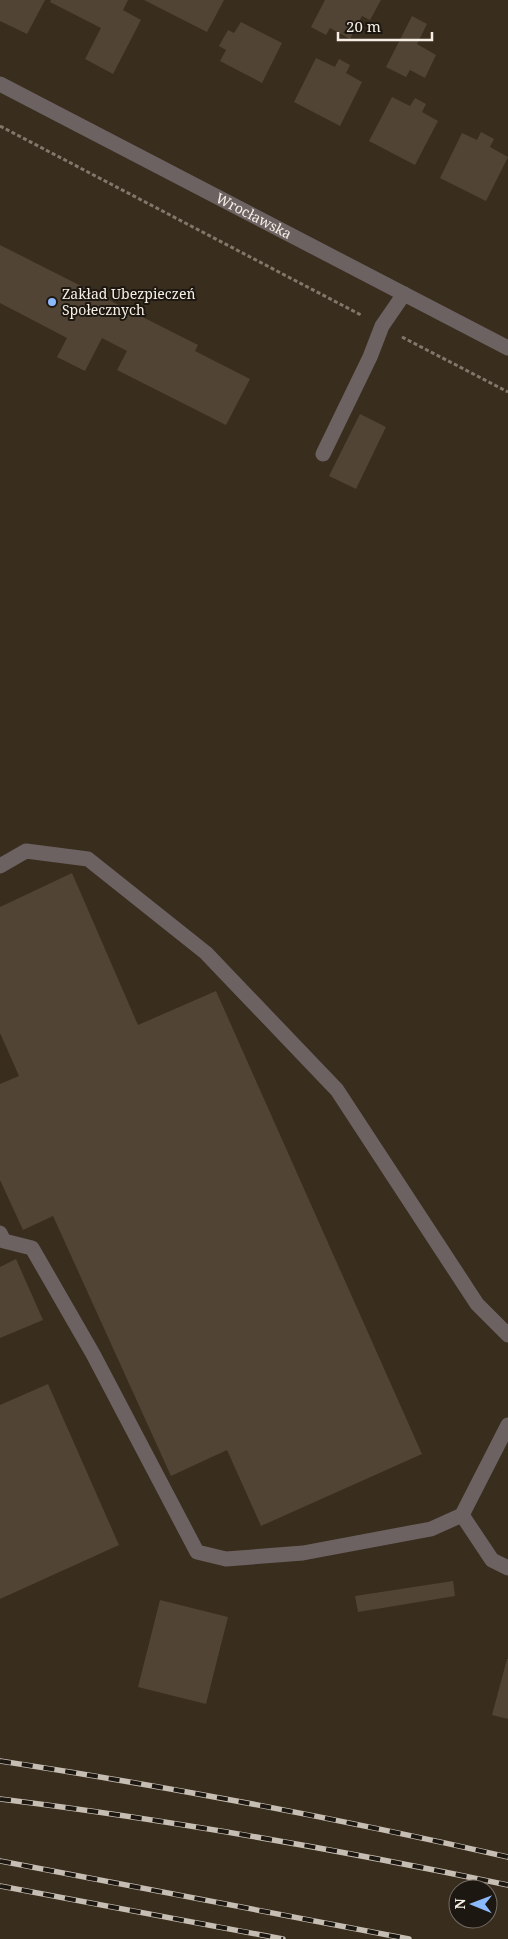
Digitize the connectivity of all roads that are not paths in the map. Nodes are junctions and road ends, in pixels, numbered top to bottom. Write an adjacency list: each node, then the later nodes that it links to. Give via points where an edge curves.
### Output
1 (0, 84): 2 (street, Wrocławska)
2 (404, 294): 3 (street, Wrocławska); 4 (street, via 382,326)
3 (508, 348)
4 (322, 454)
5 (0, 866): 7 (street, via 26,851 88,859 206,953 337,1090 477,1304)
6 (0, 1233): 9 (street, via 4,1241 32,1248 93,1354 197,1552 226,1560 303,1553 431,1529)
7 (508, 1335)
8 (508, 1425): 9 (street)
9 (462, 1515): 10 (street, via 492,1560)
10 (508, 1568)

